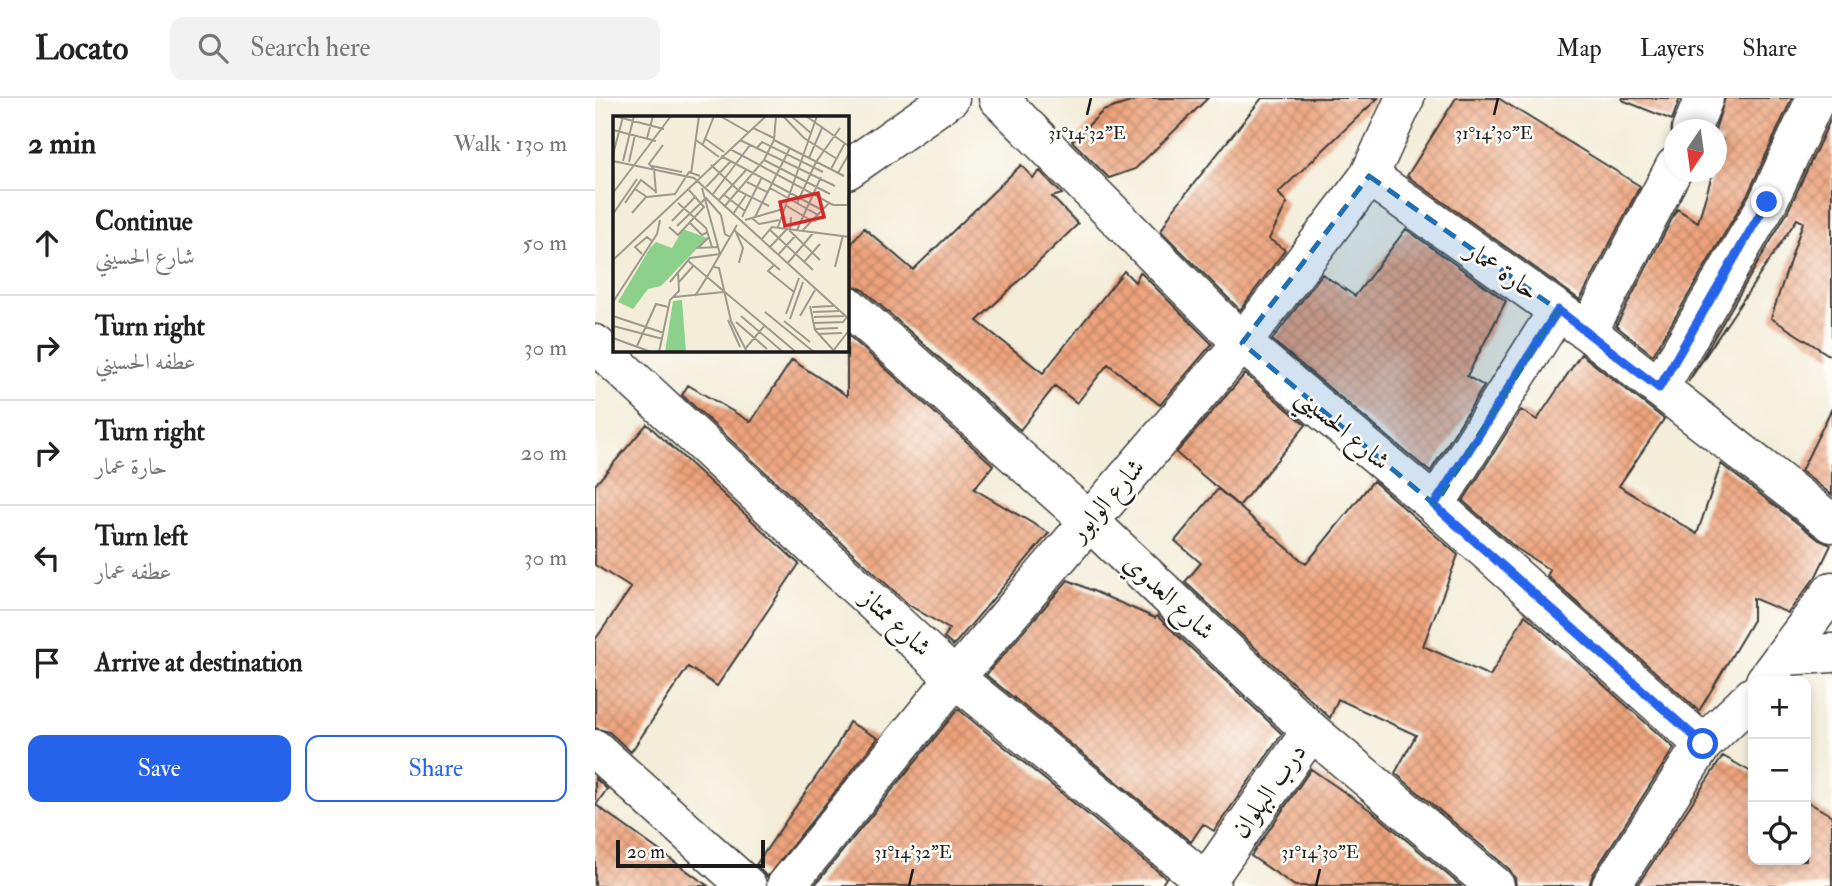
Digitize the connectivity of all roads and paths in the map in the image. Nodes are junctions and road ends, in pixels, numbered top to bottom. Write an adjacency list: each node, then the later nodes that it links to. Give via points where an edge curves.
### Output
1 (950, 98): 7 (street)
2 (998, 98): 15 (street, شارع الحسيني)
3 (1405, 98): 8 (street, شارع الوابور)
4 (1704, 98): 6 (street)
5 (1816, 98): 17 (street, via 1767,202)
6 (1695, 119)
7 (849, 169)
8 (1369, 176): 11 (street, حارة عمار); 15 (street, شارع الوابور)
9 (1667, 182): 13 (street)
10 (849, 307): 19 (street, شارع العدوي)
11 (1558, 310): 13 (street, حارة عمار); 18 (street)
12 (613, 327): 14 (street)
13 (1588, 332): 17 (street, حارة عمار)
14 (595, 338)
15 (1242, 343): 18 (street, شارع الحسيني); 19 (street, شارع الوابور)
16 (595, 344): 24 (street, شارع ممتاز)
17 (1659, 388): 20 (street, حارة عمار)
18 (1434, 505): 27 (street, شارع الحسيني)
19 (1089, 521): 24 (street, شارع الوابور); 26 (street, شارع العدوي)
20 (1832, 523)
21 (1832, 591): 23 (street)
22 (1832, 653): 23 (street)
23 (1775, 668)
24 (955, 678): 29 (street, شارع ممتاز); 31 (street, شارع الوابور)
25 (1748, 701): 27 (street)
26 (1311, 731): 29 (street, درب البهلوان); 32 (street, شارع العدوي)
27 (1703, 744): 33 (street)
28 (595, 749): 30 (street)
29 (1207, 885)
30 (747, 886)
31 (786, 886)
32 (1495, 886)
33 (1611, 886)

